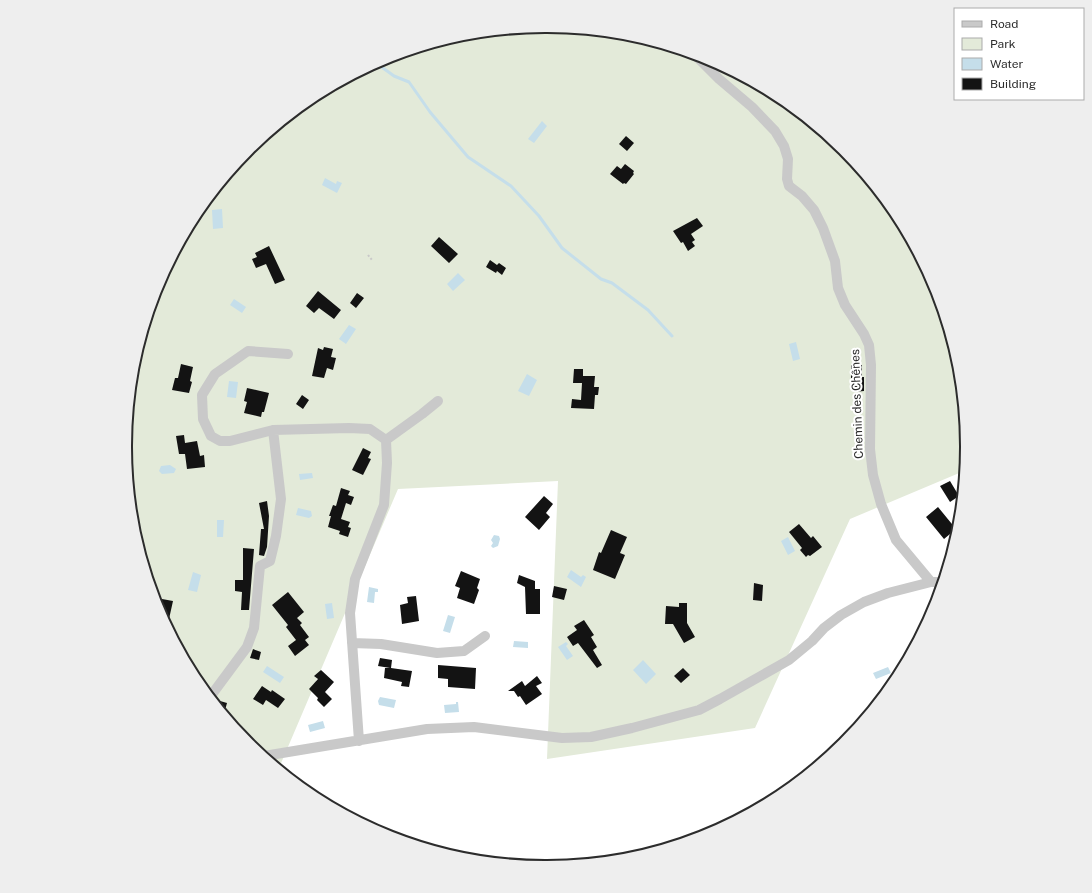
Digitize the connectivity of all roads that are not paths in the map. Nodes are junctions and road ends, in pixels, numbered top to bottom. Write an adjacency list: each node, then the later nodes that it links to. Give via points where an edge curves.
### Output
1 (704, 64): 6 (street, Chemin des Chênes, via 752,106 775,131 788,159 786,180 814,210 823,228 835,261 838,288 869,345 870,449 881,504 896,540)
2 (288, 354): 4 (street, via 248,351 216,374 202,395 203,419 210,436 220,442)
3 (438, 401): 5 (street)
4 (273, 430): 5 (street, via 370,429); 10 (street, via 281,499 276,536 270,561 260,566 254,628 247,647)
5 (386, 440): 9 (street, via 384,504 355,579 350,612)
6 (931, 582): 7 (street); 11 (street, via 864,602 824,628 789,660 699,710 591,737 562,738 474,727 427,729)
7 (937, 582)
8 (485, 636): 9 (street, via 464,651 437,653 381,644)
9 (352, 643): 11 (street)
10 (214, 692)
11 (359, 741): 12 (street)
12 (271, 755)

